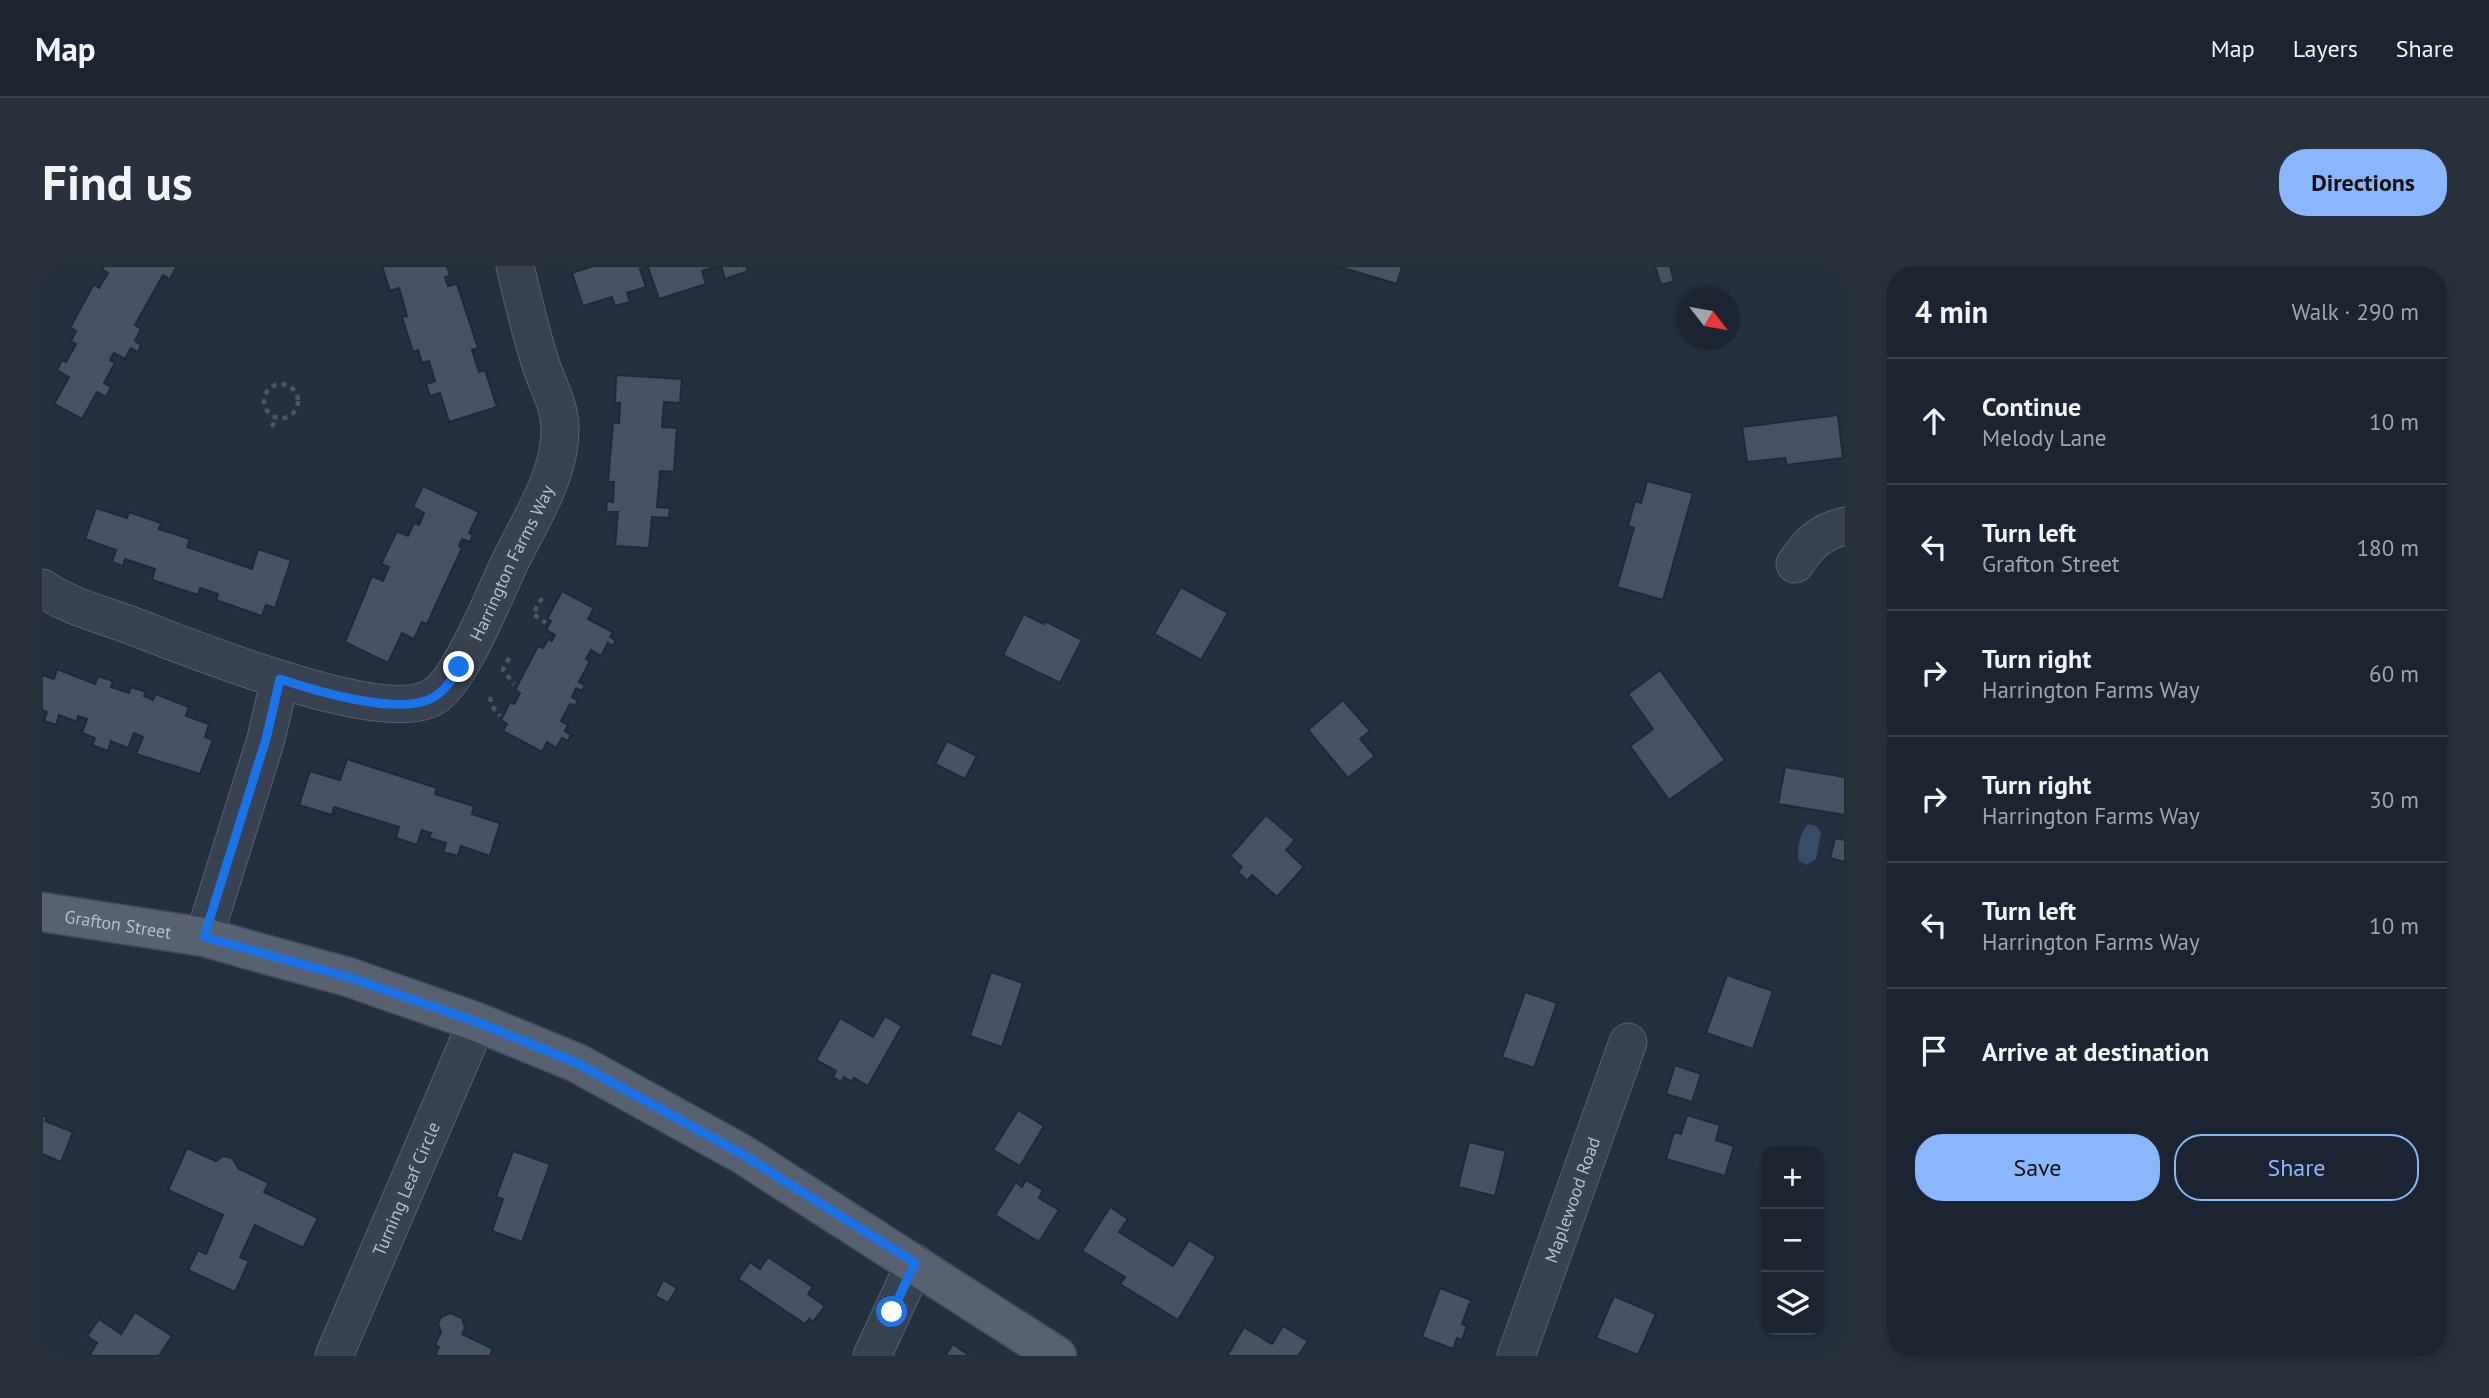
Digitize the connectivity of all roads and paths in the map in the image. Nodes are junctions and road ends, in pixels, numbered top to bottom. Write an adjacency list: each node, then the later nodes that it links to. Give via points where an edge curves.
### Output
1 (515, 266): 10 (street, Harrington Farms Way, via 557,407 560,441 550,480 455,676 431,699 411,703 360,698)
2 (276, 418): 2 (path, via 265,407 265,395 272,386 284,384 295,390 298,406 292,415); 3 (path)
3 (272, 427)
4 (1845, 526): 5 (street, via 1828,530 1811,542)
5 (1795, 564)
6 (42, 588): 10 (street, Harrington Farms Way, via 153,635)
7 (542, 598): 8 (path, via 533,614)
8 (545, 623)
9 (509, 657): 11 (path, via 503,670)
10 (280, 679): 15 (street, via 266,739)
11 (514, 684)
12 (490, 697): 13 (path)
13 (500, 716)
14 (42, 912): 15 (main road, Grafton Street)
15 (204, 937): 16 (main road, Grafton Street, via 348,977)
16 (477, 1022): 18 (main road, Grafton Street, via 577,1063 674,1116); 19 (street, Turning Leaf Circle)
17 (1628, 1042): 22 (street, Maplewood Road)
18 (915, 1263): 20 (street); 21 (main road, Grafton Street)
19 (334, 1356)
20 (872, 1356)
21 (1057, 1356)
22 (1516, 1356)

